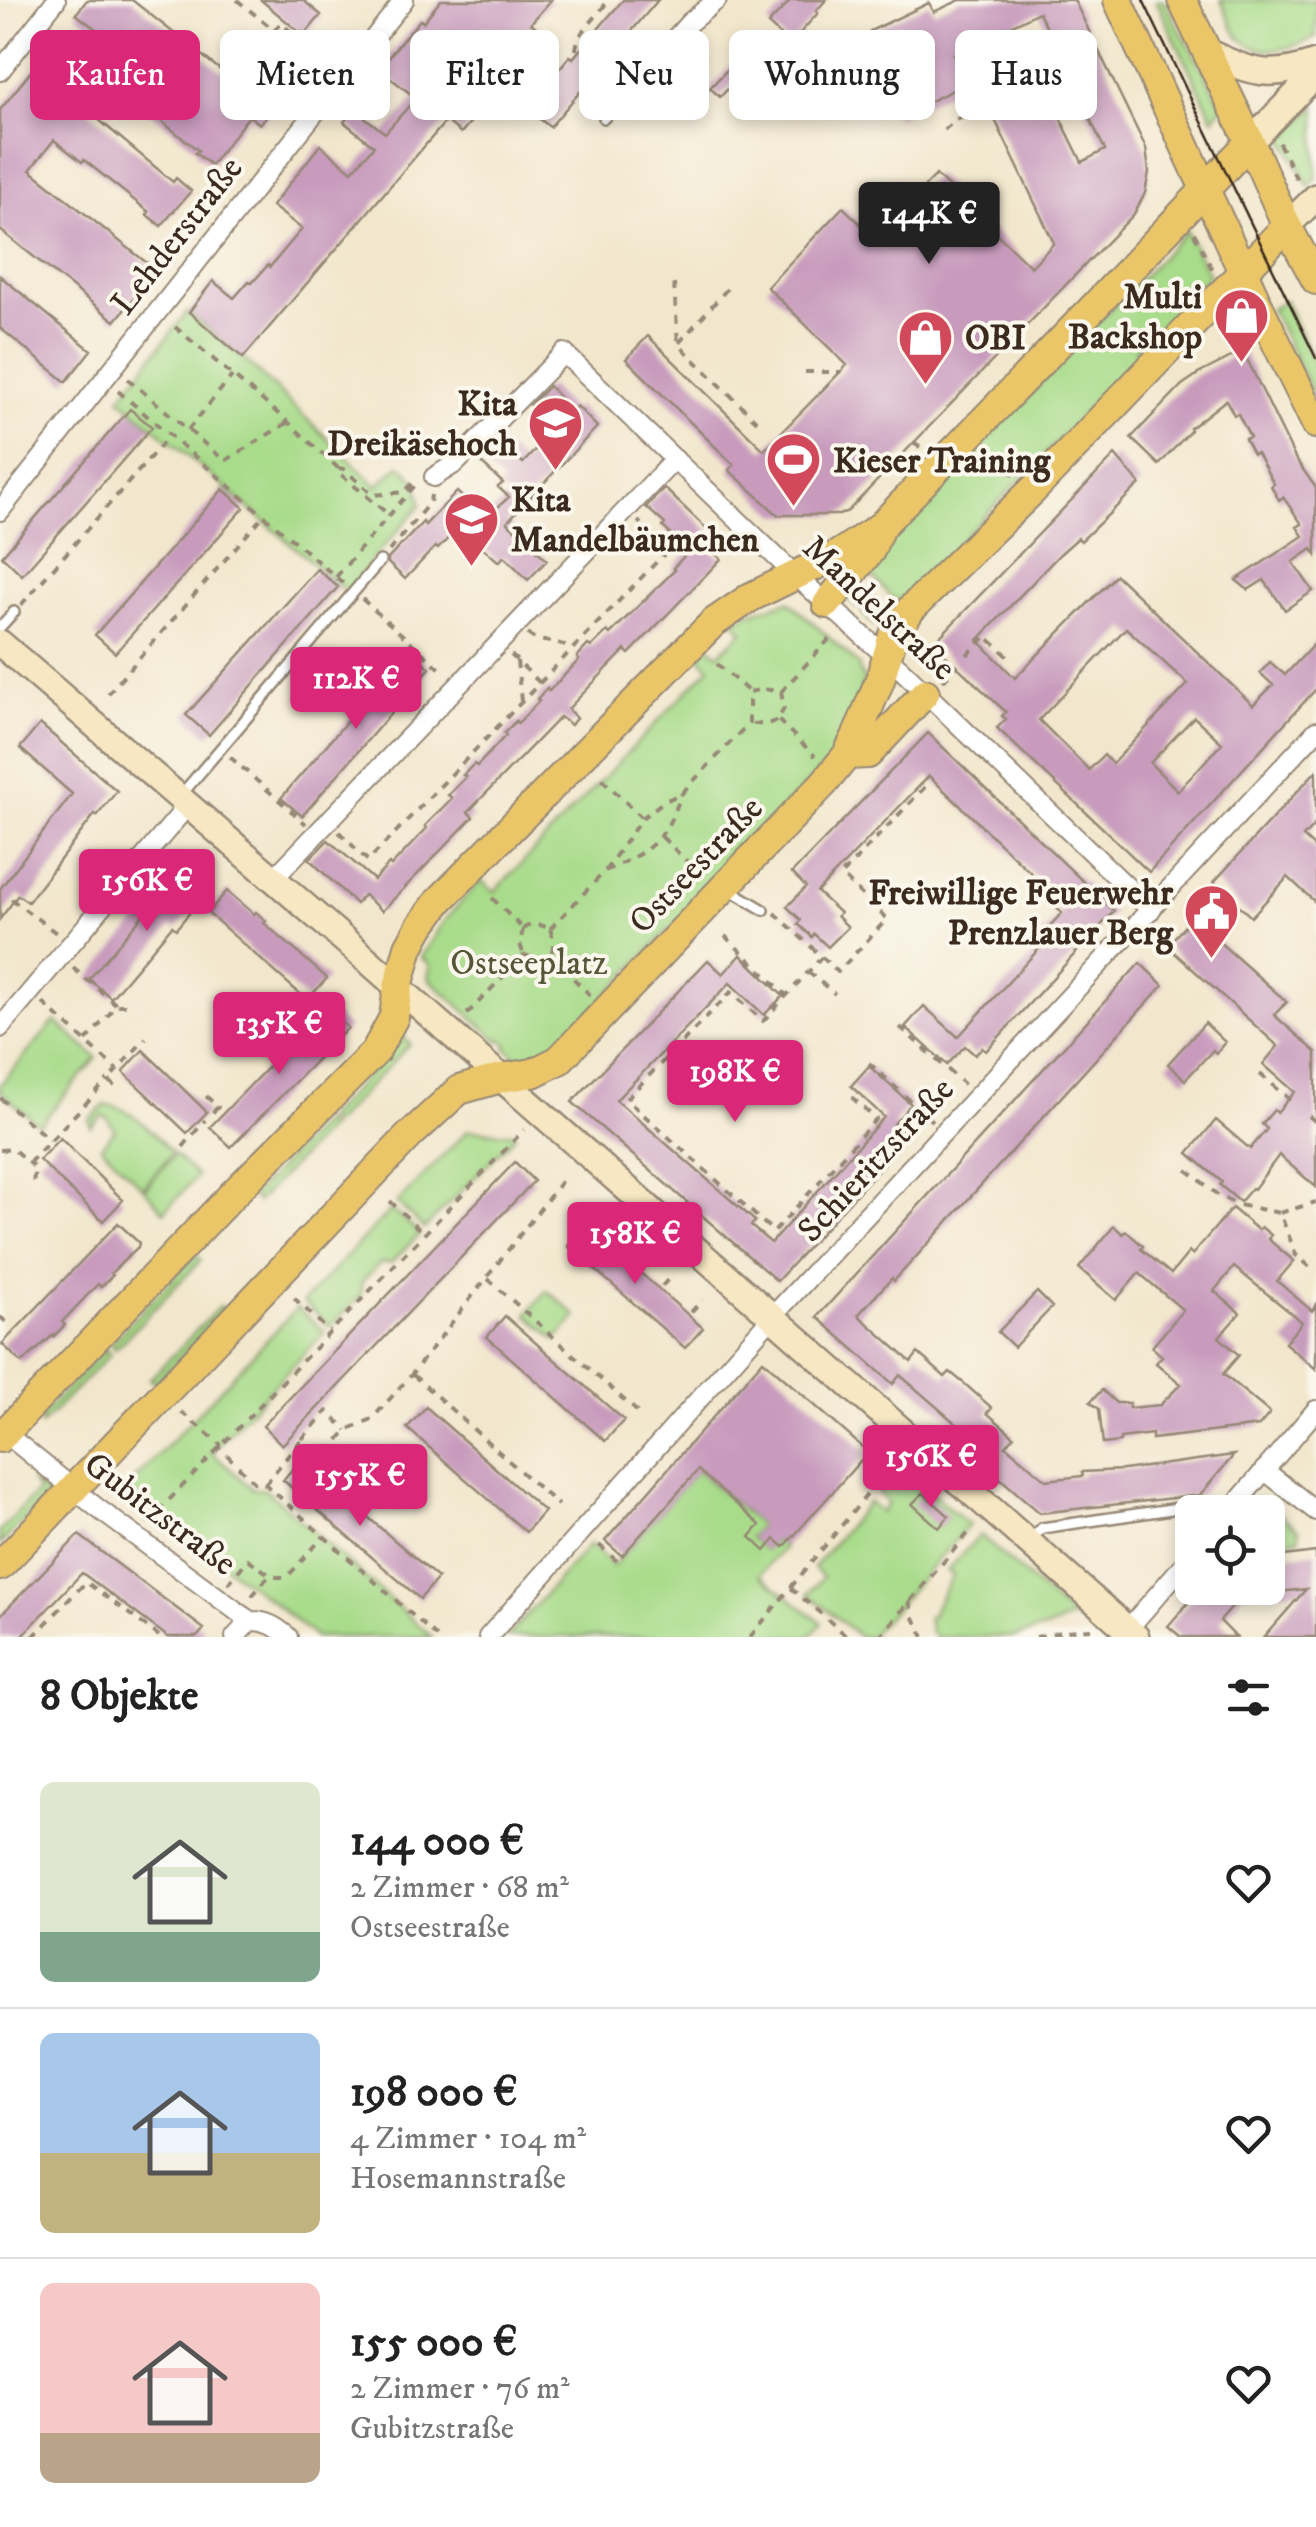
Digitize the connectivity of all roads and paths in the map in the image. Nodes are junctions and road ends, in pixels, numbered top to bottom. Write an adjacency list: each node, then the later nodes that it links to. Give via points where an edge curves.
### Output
1 (56, 0): 14 (street)
2 (237, 0): 8 (path)
3 (610, 0): 11 (path, via 578,38)
4 (717, 0): 10 (street)
5 (1118, 0): 21 (main road)
6 (1182, 0): 12 (main road)
7 (402, 1): 9 (street, Lehderstraße)
8 (274, 30)
9 (379, 30)
10 (683, 30)
11 (576, 50)
12 (1207, 52): 13 (street, via 1245,70 1274,74); 19 (main road)
13 (1316, 63)
14 (0, 71)
15 (1316, 74): 19 (street)
16 (955, 119): 18 (path)
17 (309, 120): 52 (street, Lehderstraße)
18 (944, 130)
19 (1250, 142): 21 (main road); 23 (main road)
20 (1279, 144): 22 (path)
21 (1207, 189): 26 (main road); 56 (main road)
22 (1309, 194): 23 (street)
23 (1287, 226): 26 (main road, Ostseestraße); 27 (main road)
24 (1192, 227): 25 (path)
25 (1212, 269)
26 (1243, 270): 41 (main road); 70 (main road, Ostseestraße, via 911,609)
27 (1316, 280)
28 (674, 284): 31 (path)
29 (727, 289): 31 (path)
30 (175, 327): 35 (path)
31 (678, 344): 32 (path)
32 (705, 370): 36 (path); 40 (path)
33 (805, 372): 34 (path)
34 (841, 372)
35 (232, 376): 39 (path); 42 (path)
36 (700, 377)
37 (128, 379): 42 (path)
38 (118, 391): 43 (path)
39 (288, 422): 42 (path, via 225,462); 48 (path)
40 (759, 422)
41 (1316, 424)
42 (188, 430)
43 (170, 436): 53 (path); 62 (path)
44 (914, 442): 45 (path)
45 (922, 450)
46 (674, 459): 49 (street, Mandelstraße, via 564,353 456,463); 58 (street, Mandelstraße); 63 (street)
47 (972, 460): 50 (path)
48 (338, 468): 54 (path); 54 (path, via 373,494 404,492 415,483)
49 (434, 477)
50 (1021, 478)
51 (430, 502): 57 (path)
52 (0, 511)
53 (264, 515): 59 (path); 80 (path)
54 (389, 515): 59 (path)
55 (638, 521): 68 (path, via 668,549)
56 (881, 526): 58 (main road); 61 (main road, via 870,551)
57 (380, 561): 60 (lane)
58 (796, 576): 61 (street, Mandelstraße); 112 (main road, via 713,623 450,890 409,946)
59 (336, 577): 60 (path)
60 (354, 592): 76 (path); 85 (lane)
61 (827, 604): 70 (street, Mandelstraße)
62 (14, 612): 64 (lane)
63 (518, 624): 67 (street); 68 (path, via 534,640 560,642)
64 (0, 627)
65 (834, 634): 79 (path)
66 (0, 643): 91 (street)
67 (499, 644): 72 (path); 76 (street)
68 (570, 651): 75 (path)
69 (967, 655): 71 (path, via 986,636)
70 (886, 656): 77 (street, Mandelstraße); 86 (main road, Ostseestraße)
71 (1011, 659)
72 (517, 661): 75 (path); 81 (path)
73 (717, 664): 78 (path)
74 (958, 664): 77 (path)
75 (540, 682): 81 (path)
76 (459, 685): 94 (street)
77 (934, 687): 86 (main road, via 868,754); 102 (street, Mandelstraße)
78 (750, 692): 79 (path); 83 (path)
79 (781, 692): 82 (path)
80 (108, 694)
81 (521, 702): 93 (path, via 368,860)
82 (778, 720): 83 (path); 87 (path)
83 (749, 723): 90 (path)
84 (1316, 732): 102 (street, Schieritzstraße)
85 (220, 749): 91 (lane); 94 (path)
86 (847, 755): 98 (main road, Ostseestraße)
87 (815, 756)
88 (602, 778): 92 (path)
89 (926, 786): 109 (path, via 841,875 887,919 838,972)
90 (682, 793): 92 (path); 95 (path)
91 (183, 801): 97 (street); 121 (street)
92 (642, 818): 96 (path)
93 (339, 832)
94 (317, 833): 97 (street)
95 (662, 837): 96 (path); 98 (path)
96 (605, 871): 104 (path)
97 (273, 879): 112 (street)
98 (715, 882): 101 (lane); 127 (main road, Ostseestraße, via 560,1060)
99 (492, 898): 103 (path)
100 (10, 899): 105 (path)
101 (768, 910): 109 (path)
102 (1150, 910): 164 (street, Schieritzstraße)
103 (523, 929): 104 (path); 107 (path)
104 (550, 929): 108 (path)
105 (60, 936)
106 (725, 936): 114 (path)
107 (524, 955): 108 (path); 119 (path)
108 (551, 956): 115 (path)
109 (822, 957): 111 (path)
110 (69, 965): 117 (path)
111 (808, 972): 113 (path); 114 (path)
112 (398, 987): 127 (street); 172 (main road, via 394,1017 375,1052)
113 (835, 994)
114 (787, 996): 131 (path, via 763,1021 731,992 626,1100 774,1232 876,1118)
115 (592, 997)
116 (40, 1000): 123 (path)
117 (117, 1005): 118 (path); 123 (path)
118 (127, 1005)
119 (468, 1014)
120 (900, 1027): 129 (path)
121 (0, 1028)
122 (146, 1038): 125 (path)
123 (86, 1042): 125 (path)
124 (868, 1063): 138 (path)
125 (117, 1070): 128 (path)
126 (1260, 1074): 134 (path)
127 (501, 1078): 164 (street); 178 (main road, Ostseestraße, via 460,1090 410,1135)
128 (108, 1080): 130 (path); 141 (path)
129 (964, 1085)
130 (115, 1086)
131 (848, 1094)
132 (206, 1096): 135 (path, via 218,1107)
133 (0, 1098): 141 (path)
134 (1295, 1104)
135 (210, 1115)
136 (1309, 1116): 139 (path)
137 (205, 1120): 142 (path)
138 (932, 1121)
139 (1316, 1122)
140 (524, 1130): 152 (path)
141 (50, 1140): 144 (path)
142 (183, 1147)
143 (0, 1150): 144 (path, via 13,1149)
144 (29, 1163): 147 (path)
145 (1187, 1170): 150 (path, via 1219,1196)
146 (564, 1178): 158 (path)
147 (34, 1184)
148 (390, 1201): 152 (path)
149 (1316, 1202): 150 (path)
150 (1280, 1213): 156 (path, via 1296,1255)
151 (614, 1222): 153 (path)
152 (424, 1234): 166 (path)
153 (604, 1236)
154 (644, 1248): 155 (path)
155 (634, 1261)
156 (1316, 1272)
157 (673, 1274): 159 (path)
158 (486, 1278): 167 (path); 170 (path)
159 (662, 1286)
160 (294, 1298): 166 (path)
161 (702, 1300): 162 (path)
162 (691, 1312)
163 (0, 1317): 165 (path)
164 (771, 1318): 186 (street); 204 (street, Schieritzstraße)
165 (8, 1323)
166 (330, 1332): 174 (path)
167 (412, 1374): 171 (path, via 372,1419); 180 (path)
168 (1316, 1410): 176 (street)
169 (182, 1412): 174 (path)
170 (641, 1415)
171 (346, 1430): 173 (path, via 327,1411); 173 (path, via 322,1460)
172 (2, 1434): 178 (street, Gubitzstraße)
173 (301, 1440): 177 (path)
174 (220, 1448): 177 (path, via 254,1482); 183 (path)
175 (898, 1457): 193 (path)
176 (1264, 1470): 179 (street); 182 (street)
177 (265, 1484): 185 (path)
178 (74, 1489): 189 (main road, Ostseestraße); 196 (street, Gubitzstraße)
179 (1243, 1495)
180 (558, 1505)
181 (1175, 1508): 186 (lane, via 1042,1528)
182 (1316, 1512)
183 (147, 1523)
184 (971, 1530): 195 (path)
185 (324, 1536): 191 (path, via 287,1577); 203 (path)
186 (1028, 1542): 198 (street)
187 (599, 1544): 188 (path)
188 (617, 1561)
189 (0, 1566)
190 (1175, 1576): 198 (street)
191 (268, 1577): 192 (path, via 248,1559); 194 (path)
192 (228, 1584)
193 (791, 1588): 205 (path); 206 (path)
194 (252, 1596)
195 (908, 1601): 207 (path); 208 (path)
196 (250, 1620): 201 (street); 202 (street, Gubitzstraße)
197 (1090, 1629): 209 (path)
198 (1128, 1634)
199 (159, 1636): 200 (path, via 86,1582)
200 (33, 1637)
201 (235, 1637)
202 (288, 1637)
203 (436, 1637)
204 (488, 1637)
205 (750, 1637)
206 (848, 1637)
207 (879, 1637)
208 (924, 1637)
209 (1036, 1637)

